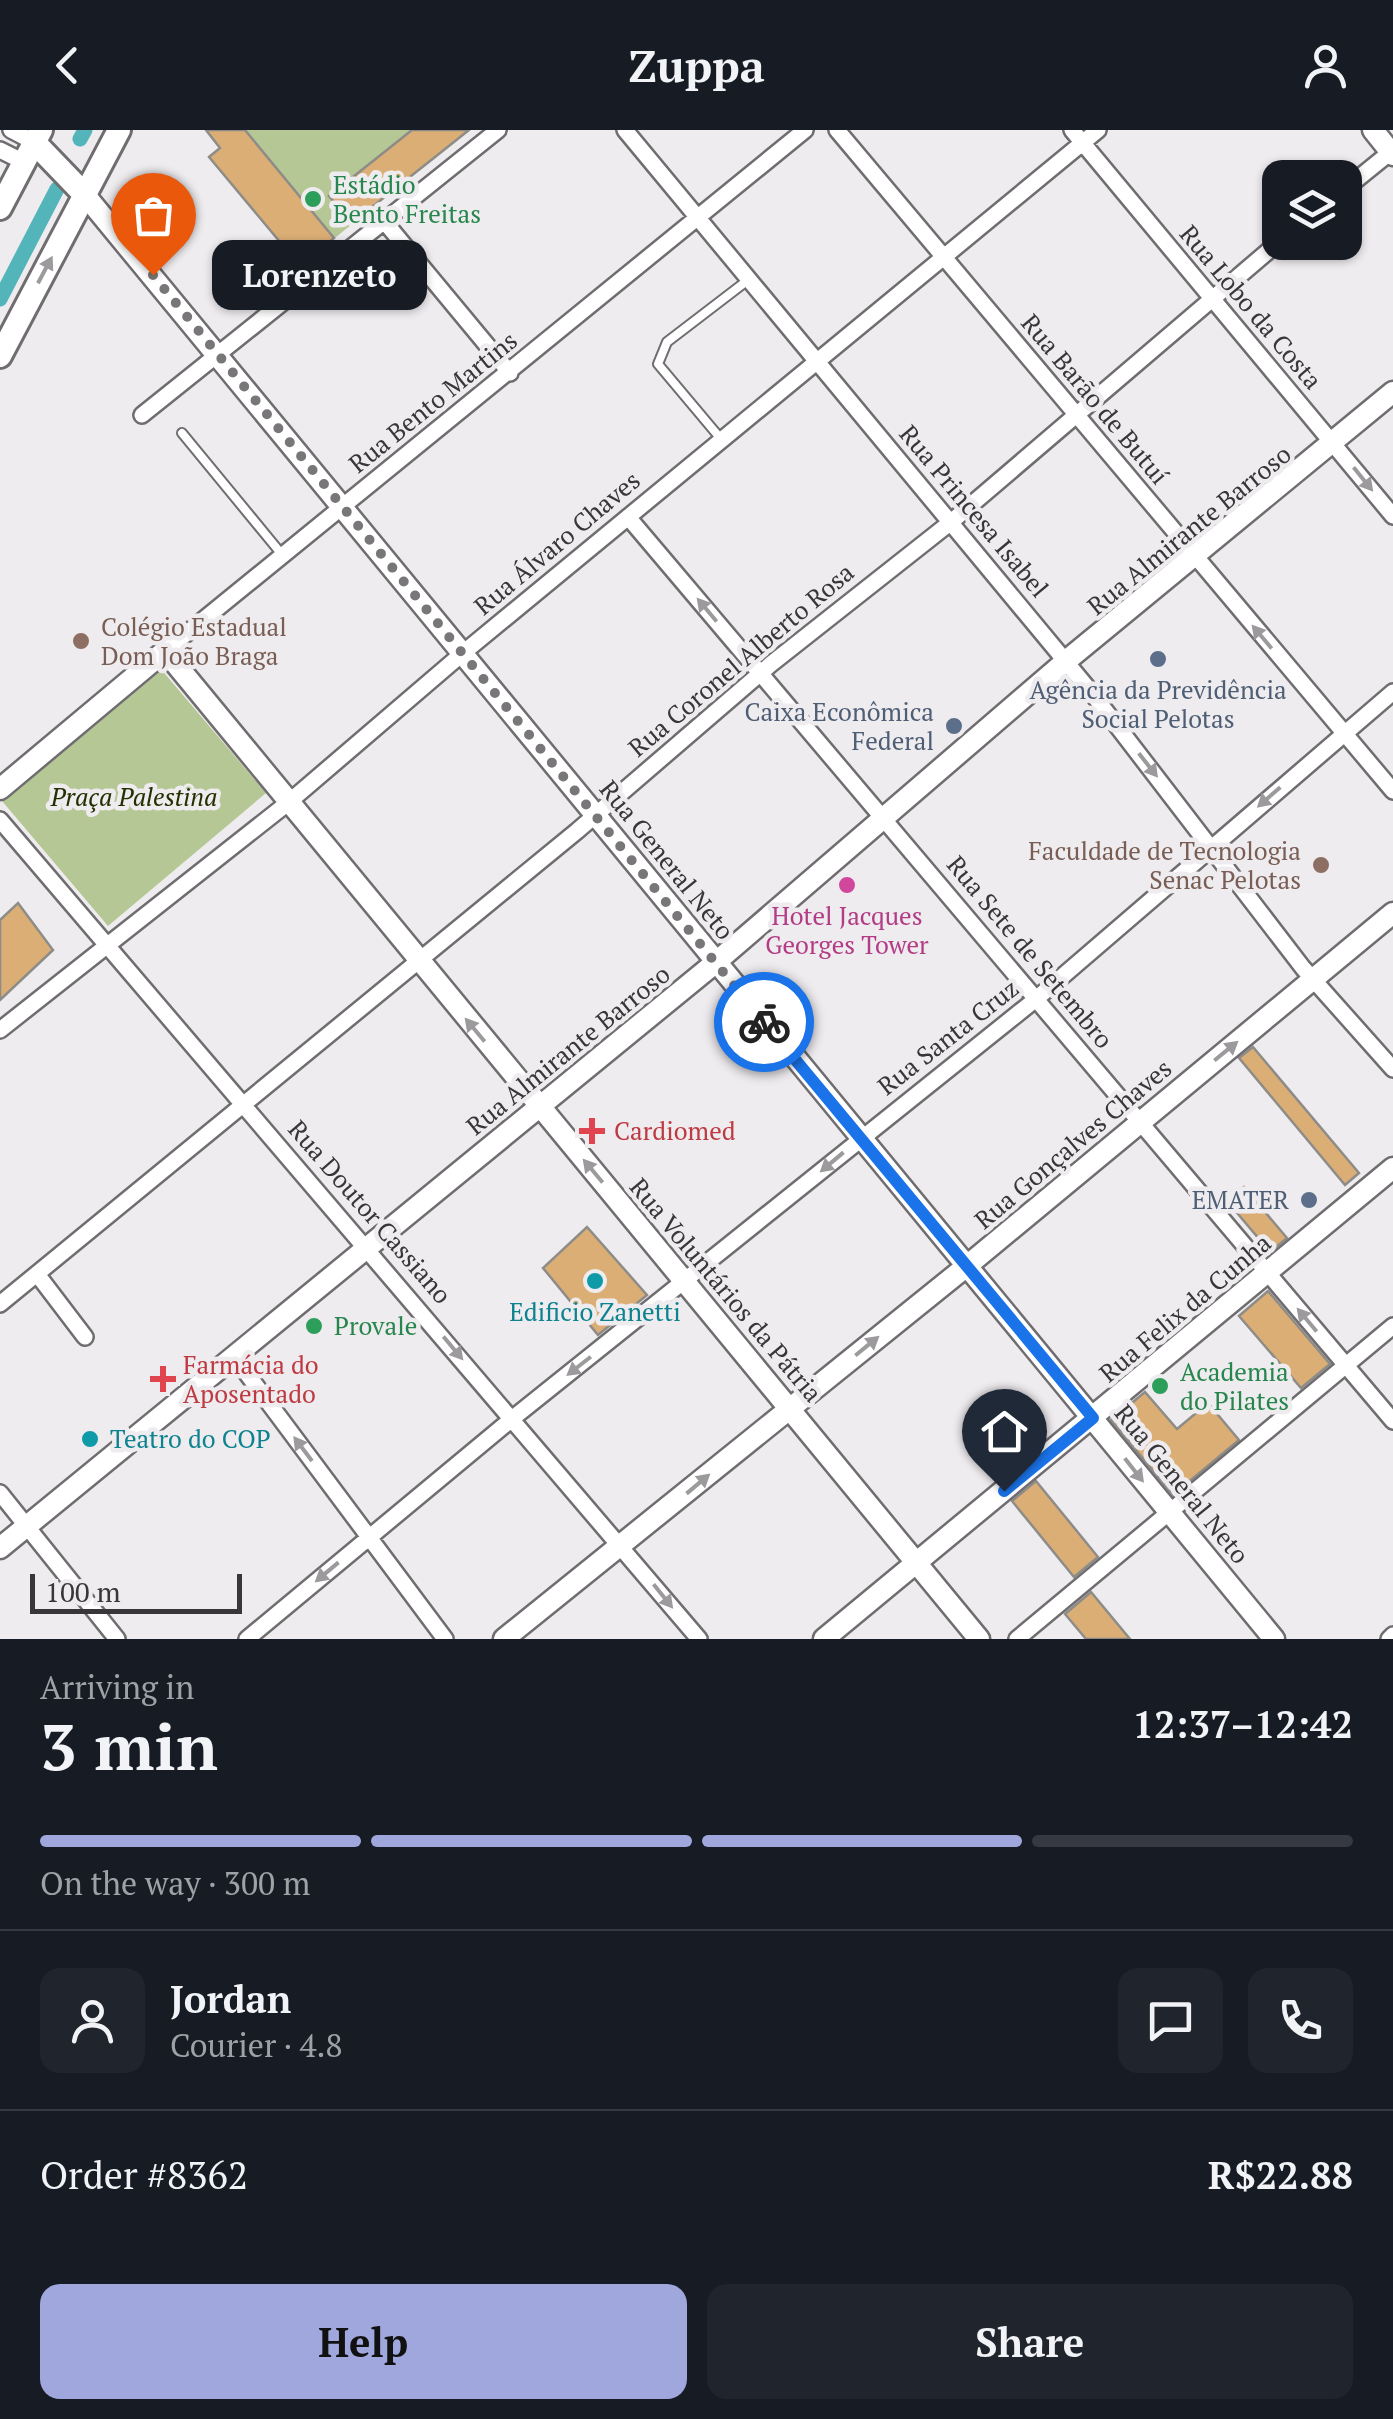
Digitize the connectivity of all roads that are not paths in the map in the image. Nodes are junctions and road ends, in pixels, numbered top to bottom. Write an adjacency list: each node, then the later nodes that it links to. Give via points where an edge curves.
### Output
1 (11, 130): 10 (street)
2 (119, 130): 14 (main road)
3 (498, 130): 17 (street)
4 (625, 130): 16 (street, Rua Princesa Isabel)
5 (804, 130): 16 (street, Rua Bento Martins)
6 (836, 130): 18 (street, Rua Barão de Butuí)
7 (1098, 130): 9 (street, Rua Álvaro Chaves)
8 (1372, 130): 12 (street)
9 (1077, 136): 18 (street, Rua Álvaro Chaves); 21 (street, Rua Lobo da Costa)
10 (33, 145): 11 (street); 14 (main road, Rua General Neto); 15 (main road)
11 (0, 150)
12 (1392, 152): 13 (street)
13 (1362, 176)
14 (85, 195): 22 (main road, one-way to 14); 23 (street, Rua General Neto)
15 (0, 208)
16 (695, 216): 20 (street, Rua Princesa Isabel); 25 (street, Rua Bento Martins)
17 (384, 221): 23 (street); 25 (street)
18 (943, 255): 24 (street, Rua Álvaro Chaves); 28 (street, Rua Barão de Butuí)
19 (1262, 256): 21 (street, Rua Coronel Alberto Rosa)
20 (748, 280): 24 (street, Rua Princesa Isabel); 30 (lane, via 667,342 658,364)
21 (1210, 297): 28 (street, Rua Coronel Alberto Rosa); 31 (street, Rua Lobo da Costa)
22 (0, 356)
23 (221, 356): 27 (street); 32 (street, Rua General Neto)
24 (815, 360): 30 (street, Rua Álvaro Chaves); 35 (street, Rua Princesa Isabel)
25 (510, 373): 32 (street, Rua Bento Martins)
26 (1393, 392): 31 (street, Rua Almirante Barroso)
27 (142, 414)
28 (1074, 416): 35 (street, Rua Coronel Alberto Rosa); 37 (street, Rua Barão de Butuí)
29 (182, 432): 36 (lane)
30 (721, 439): 34 (street, Rua Álvaro Chaves)
31 (1334, 444): 33 (street, Rua Lobo da Costa, one-way to 33); 37 (street, Rua Almirante Barroso)
32 (343, 508): 36 (street, Rua Bento Martins); 39 (street, Rua General Neto)
33 (1393, 516)
34 (628, 517): 39 (street, Rua Álvaro Chaves); 41 (street, Rua Sete de Setembro, one-way to 34)
35 (952, 522): 40 (street, Rua Princesa Isabel); 41 (street, Rua Coronel Alberto Rosa)
36 (284, 557): 38 (street, Rua Bento Martins)
37 (1195, 557): 40 (street, Rua Almirante Barroso); 43 (street, Rua Barão de Butuí, one-way to 37)
38 (165, 651): 44 (street, Rua Bento Martins); 46 (street, Rua Voluntários da Pátria)
39 (463, 653): 46 (street, Rua Álvaro Chaves); 47 (street, Rua General Neto)
40 (1066, 661): 48 (street, Rua Almirante Barroso); 50 (street, Rua Princesa Isabel, one-way to 50)
41 (760, 673): 47 (street, Rua Coronel Alberto Rosa); 48 (street, Rua Sete de Setembro)
42 (1393, 692): 43 (street, Rua Santa Cruz)
43 (1343, 733): 45 (street, Rua Barão de Butuí); 50 (street, Rua Santa Cruz, one-way to 50)
44 (0, 790)
45 (1393, 791)
46 (289, 802): 52 (street, Rua Álvaro Chaves); 53 (street, Rua Voluntários da Pátria)
47 (595, 815): 53 (street, Rua Coronel Alberto Rosa); 54 (street, Rua General Neto)
48 (884, 817): 54 (street, Rua Almirante Barroso); 56 (street, Rua Sete de Setembro)
49 (0, 820): 52 (street, Rua Doutor Cassiano)
50 (1211, 847): 55 (street, Rua Princesa Isabel); 56 (street, Rua Santa Cruz)
51 (1393, 913): 55 (street, Rua Gonçalves Chaves)
52 (108, 942): 57 (street, Rua Álvaro Chaves); 59 (street, Rua Doutor Cassiano)
53 (418, 961): 59 (street, Rua Coronel Alberto Rosa); 60 (street, Rua Voluntários da Pátria, one-way to 53)
54 (715, 963): 60 (street, Rua Almirante Barroso); 62 (street, Rua General Neto)
55 (1314, 982): 58 (street, Rua Princesa Isabel); 61 (street, Rua Gonçalves Chaves, one-way to 55)
56 (1036, 999): 61 (street, Rua Sete de Setembro); 62 (street, Rua Santa Cruz)
57 (0, 1030)
58 (1393, 1068)
59 (246, 1105): 64 (street, Rua Doutor Cassiano); 67 (street, Rua Coronel Alberto Rosa)
60 (538, 1105): 64 (street, Rua Almirante Barroso); 68 (street, Rua Voluntários da Pátria, one-way to 60)
61 (1140, 1121): 65 (street, Rua Gonçalves Chaves); 66 (street, Rua Sete de Setembro)
62 (860, 1138): 65 (street, Rua General Neto); 68 (street, Rua Santa Cruz, one-way to 68)
63 (1393, 1168): 66 (street, Rua Felix da Cunha)
64 (368, 1247): 72 (street, Rua Almirante Barroso); 75 (street, Rua Doutor Cassiano, one-way to 75)
65 (968, 1266): 74 (street, Rua Gonçalves Chaves, one-way to 65); 76 (street, Rua General Neto)
66 (1267, 1272): 73 (street, Rua Sete de Setembro, one-way to 66); 76 (street, Rua Felix da Cunha)
67 (38, 1274): 69 (street, Rua Coronel Alberto Rosa); 71 (street)
68 (688, 1282): 74 (street, Rua Voluntários da Pátria); 75 (street, Rua Santa Cruz, one-way to 75)
69 (0, 1304)
70 (1393, 1326): 73 (street)
71 (85, 1337)
72 (233, 1355): 80 (street, Rua Almirante Barroso); 81 (street, one-way to 72)
73 (1346, 1364): 77 (street, Rua Sete de Setembro); 79 (street)
74 (790, 1406): 82 (street, Rua Gonçalves Chaves, one-way to 74); 84 (street, Rua Voluntários da Pátria)
75 (513, 1418): 81 (street, Rua Santa Cruz); 82 (street, Rua Doutor Cassiano)
76 (1093, 1418): 79 (street, Rua General Neto, one-way to 79); 84 (street, Rua Felix da Cunha)
77 (1393, 1421)
78 (0, 1493): 80 (street)
79 (1169, 1515): 92 (street); 93 (street, Rua General Neto)
80 (27, 1527): 83 (street, Rua Almirante Barroso); 85 (street)
81 (369, 1538): 86 (street, Rua Santa Cruz, one-way to 86); 87 (street)
82 (623, 1547): 88 (street, Rua Gonçalves Chaves); 89 (street, Rua Doutor Cassiano, one-way to 89)
83 (0, 1548)
84 (915, 1564): 90 (street, Rua Felix da Cunha); 91 (street, Rua Voluntários da Pátria)
85 (118, 1639)
86 (247, 1639)
87 (445, 1639)
88 (504, 1639)
89 (699, 1639)
90 (824, 1639)
91 (980, 1639)
92 (1017, 1639)
93 (1274, 1639)

